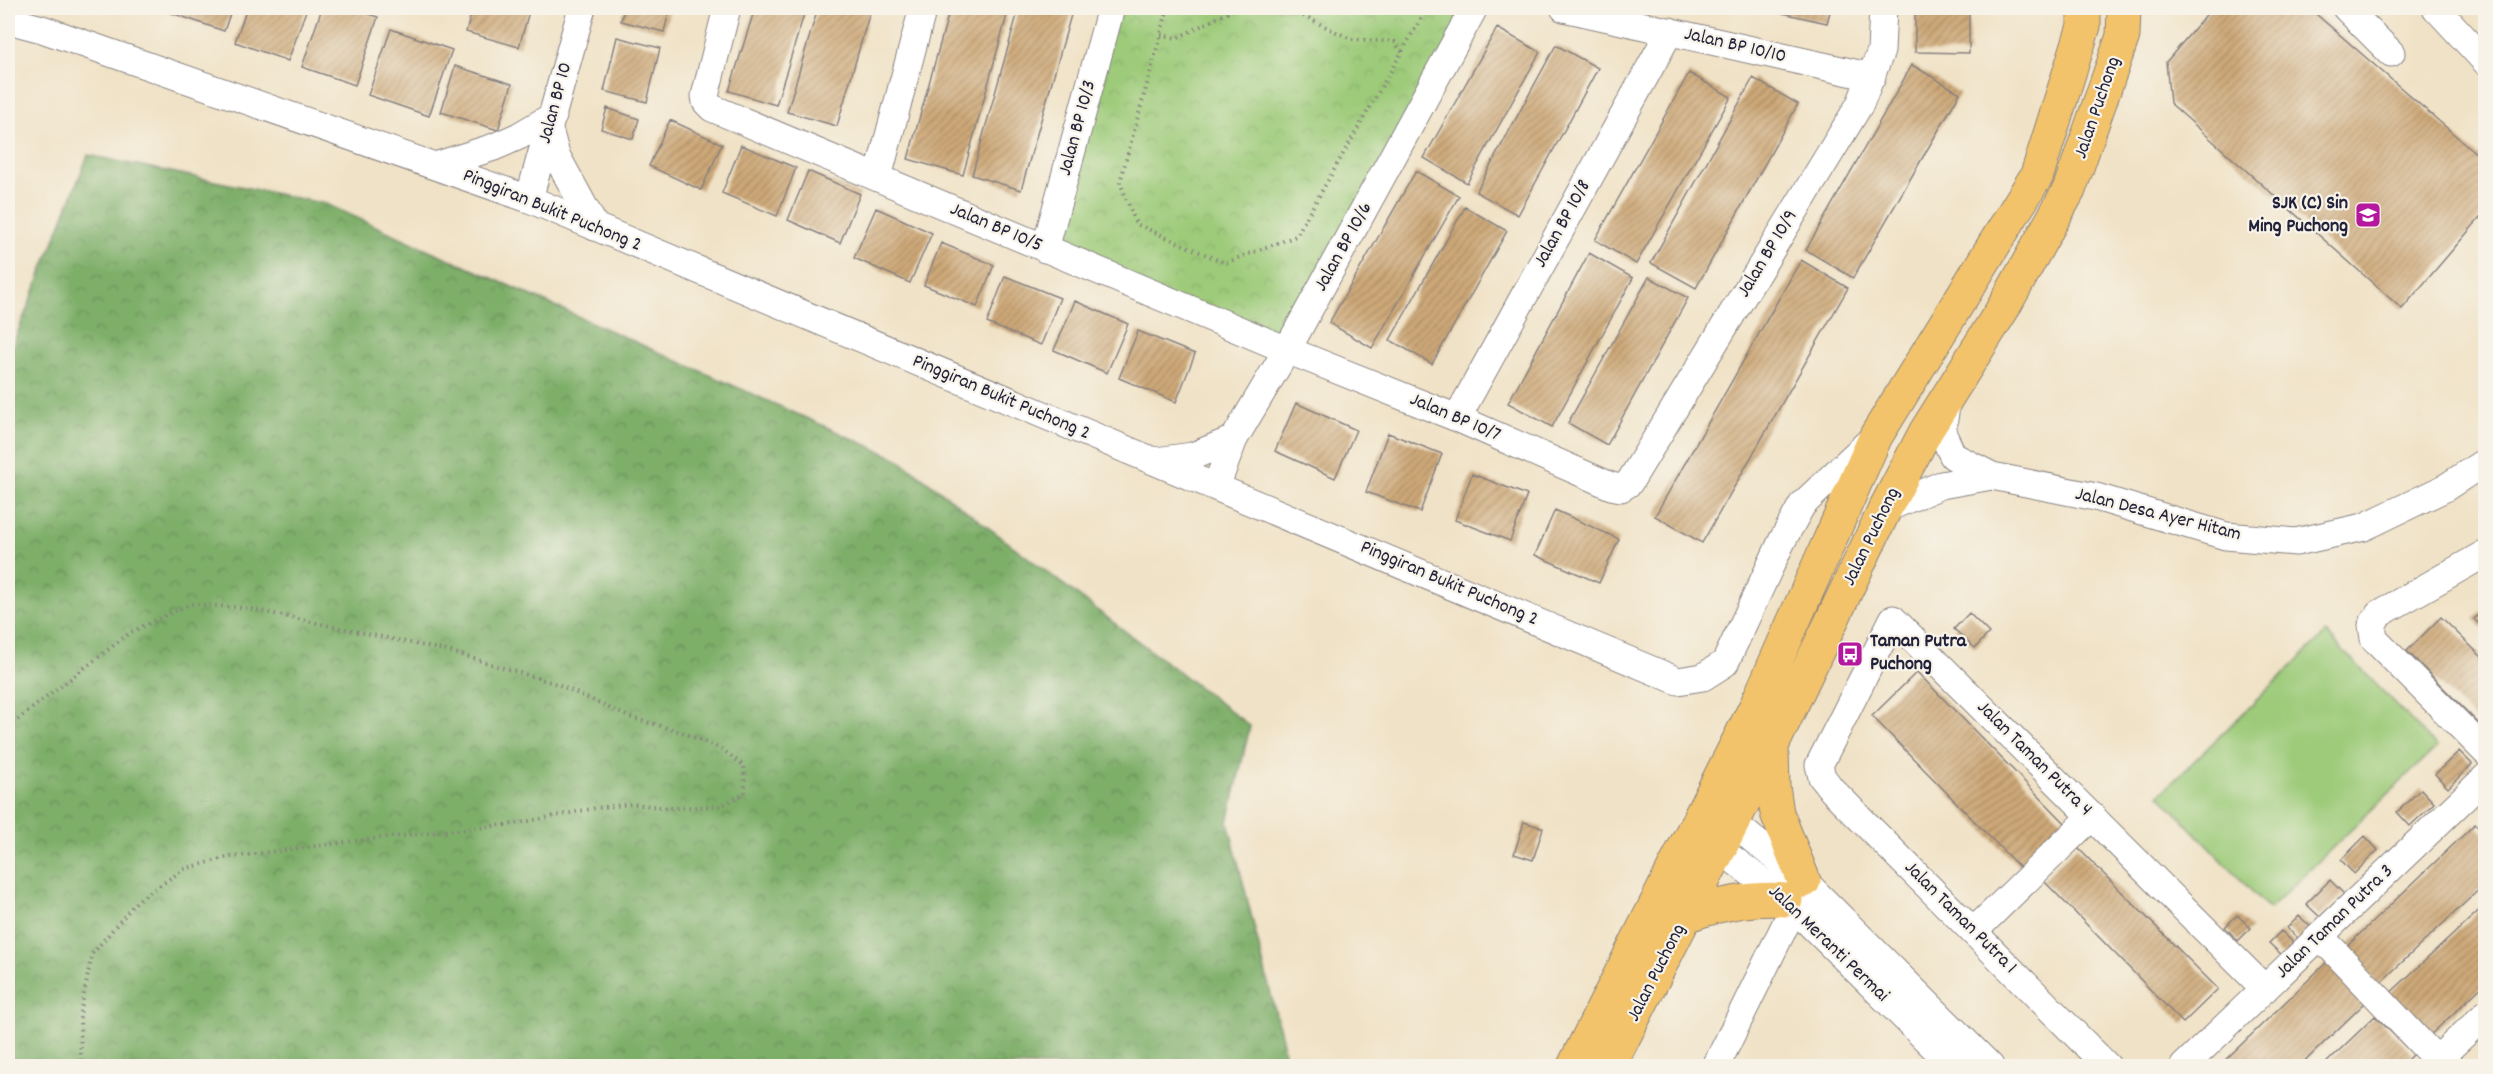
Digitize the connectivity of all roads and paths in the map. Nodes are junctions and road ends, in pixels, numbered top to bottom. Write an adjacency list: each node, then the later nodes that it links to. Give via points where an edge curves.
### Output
1 (582, 8): 23 (street, Jalan BP 10)
2 (727, 8): 25 (street, Jalan BP 10/5, via 706,102 712,108)
3 (923, 8): 25 (street)
4 (1111, 8): 28 (street, Jalan BP 10/3)
5 (1168, 8): 18 (path)
6 (1237, 8): 18 (path, via 1177,38)
7 (1287, 8): 19 (path, via 1351,39 1395,42)
8 (1427, 8): 19 (path)
9 (1474, 8): 29 (street, Jalan BP 10/6)
10 (1564, 8): 17 (street, Jalan BP 10/10)
11 (1883, 8): 22 (street, Jalan BP 10/9, via 1881,51)
12 (2085, 8): 32 (main road, Jalan Puchong, via 2084,26 2037,175)
13 (2124, 8): 30 (main road, Jalan Puchong, via 2123,36 2069,190 2002,310)
14 (2346, 8): 20 (street)
15 (2442, 9): 21 (street)
16 (8, 20): 24 (street, Pinggiran Bukit Puchong 2, via 42,28)
17 (1670, 31): 22 (street, Jalan BP 10/10); 31 (street, Jalan BP 10/8)
18 (1161, 35): 19 (path, via 1119,182 1136,224 1225,263 1296,237)
19 (1402, 52)
20 (2391, 53)
21 (2486, 62)
22 (1872, 77): 38 (street, Jalan BP 10/9, via 1860,104 1629,483)
23 (551, 123): 24 (street); 26 (street, Jalan BP 10); 27 (street, via 556,155)
24 (435, 166): 26 (street, Pinggiran Bukit Puchong 2)
25 (878, 177): 28 (street, Jalan BP 10/5)
26 (529, 199): 27 (street, Pinggiran Bukit Puchong 2)
27 (595, 227): 35 (street, Pinggiran Bukit Puchong 2)
28 (1045, 249): 29 (street, Jalan BP 10/5)
29 (1287, 351): 31 (street, Jalan BP 10/7); 33 (street, Jalan BP 10/6)
30 (1948, 396): 36 (street, Jalan Desa Ayer Hitam, via 1942,432 1953,456); 39 (main road, Jalan Puchong)
31 (1457, 418): 38 (street, Jalan BP 10/7)
32 (1876, 436): 37 (street, Pinggiran Bukit Puchong 2, via 1802,506 1725,663 1703,677 1678,681); 47 (main road, Jalan Puchong, via 1756,706)
33 (1234, 439): 35 (street, via 1193,456); 37 (street, Jalan BP 10/6)
34 (2486, 461): 36 (street, Jalan Desa Ayer Hitam, via 2445,488 2364,527 2296,542 2226,536 2096,497)
35 (1152, 462): 37 (street, Pinggiran Bukit Puchong 2)
36 (1992, 476): 39 (street, Jalan Desa Ayer Hitam, via 1941,485)
37 (1216, 487)
38 (1622, 488)
39 (1885, 509): 42 (main road, Jalan Puchong)
40 (2486, 553): 43 (street, via 2379,614 2372,626 2374,639)
41 (8, 727): 55 (path, via 131,632 190,604 246,608 448,651 557,684 629,717 682,732 723,750 744,766 745,794 721,806 670,808 632,804 596,808 514,824 225,858 184,869 137,901 92,954 80,1014)
42 (1772, 746): 47 (main road, Jalan Puchong); 48 (main road, via 1777,813)
43 (2486, 752)
44 (1819, 765): 46 (street, Jalan Taman Putra 4, via 1893,619); 50 (street, Jalan Taman Putra 1, via 1832,790)
45 (2486, 777): 51 (street, Jalan Taman Putra 3)
46 (2092, 816): 50 (street); 52 (street, Jalan Taman Putra 4)
47 (1713, 827): 48 (street, Jalan Meranti Permai); 49 (main road, Jalan Puchong); 56 (main road, Jalan Puchong)
48 (1795, 896): 49 (main road, via 1724,903); 58 (street); 59 (street, Jalan Meranti Permai); 60 (street)
49 (1686, 916): 57 (main road, Jalan Puchong)
50 (1973, 932): 61 (street, Jalan Taman Putra 1)
51 (2320, 936): 52 (street, Jalan Taman Putra 3); 54 (street)
52 (2265, 988): 62 (street, Jalan Taman Putra 3)
53 (2486, 1014): 54 (street)
54 (2433, 1063)
55 (81, 1066)
56 (1574, 1066)
57 (1609, 1066)
58 (1716, 1066)
59 (1953, 1066)
60 (1990, 1066)
61 (2107, 1066)
62 (2184, 1066)

